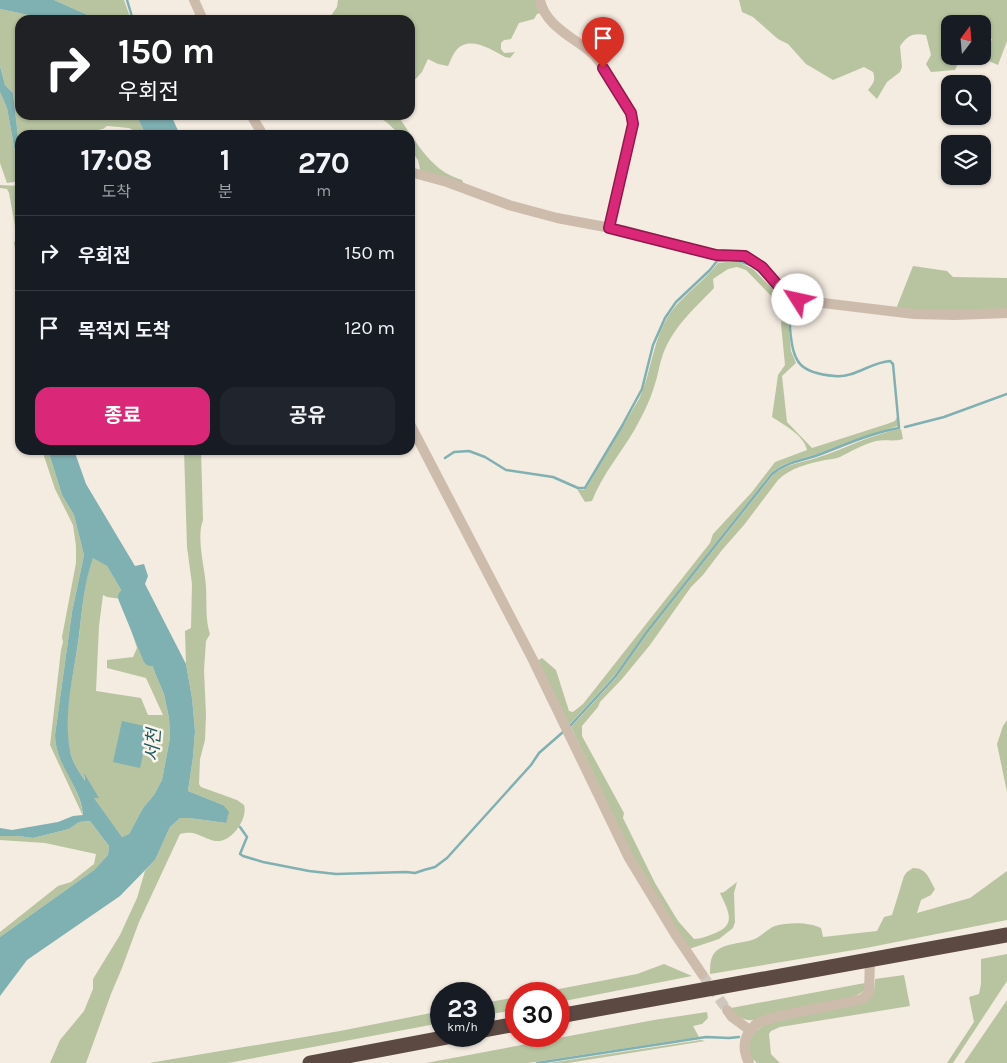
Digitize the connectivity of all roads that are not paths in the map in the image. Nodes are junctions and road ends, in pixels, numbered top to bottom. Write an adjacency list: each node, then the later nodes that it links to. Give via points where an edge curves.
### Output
1 (194, 0): 3 (street)
2 (540, 0): 5 (street, via 542,9 553,23 594,55 631,113 633,124)
3 (201, 15)
4 (415, 173): 5 (street, via 509,205)
5 (609, 228): 6 (street, via 716,255 745,256 762,267 788,297 798,300 914,314)
6 (1007, 313)
7 (415, 434): 10 (street, via 533,660 629,858)
8 (1007, 935): 9 (highway)
9 (870, 959): 12 (highway); 13 (street, via 869,993 862,1000 772,1018 756,1024)
10 (702, 974)
11 (727, 1010): 13 (street)
12 (570, 1014)
13 (751, 1031): 16 (street, via 745,1038 744,1051)
14 (430, 1040): 15 (highway)
15 (310, 1063)
16 (749, 1063)

